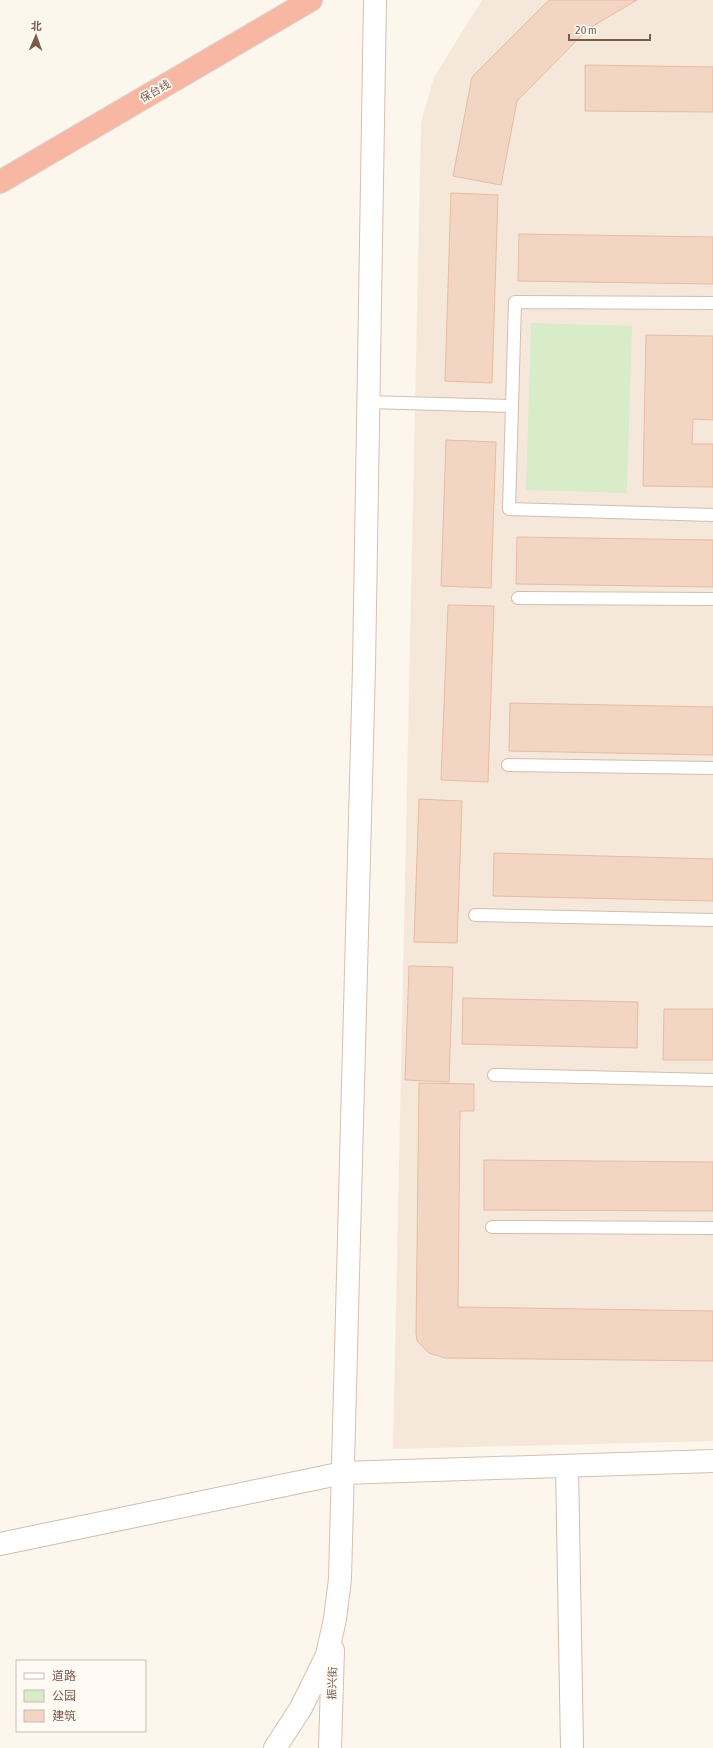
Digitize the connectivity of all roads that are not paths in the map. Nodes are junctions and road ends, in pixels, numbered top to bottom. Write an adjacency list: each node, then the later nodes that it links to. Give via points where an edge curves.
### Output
1 (311, 0): 3 (highway, 保台线)
2 (375, 0): 5 (main road)
3 (0, 182)
4 (713, 303): 6 (lane, via 515,302)
5 (368, 402): 6 (lane); 20 (main road, via 364,667)
6 (512, 406): 7 (lane, via 509,509)
7 (713, 515)
8 (518, 598): 9 (lane)
9 (713, 599)
10 (508, 765): 11 (lane)
11 (713, 768)
12 (475, 915): 13 (lane)
13 (713, 920)
14 (494, 1075): 15 (lane)
15 (713, 1080)
16 (492, 1226): 17 (lane)
17 (713, 1228)
18 (713, 1462): 19 (main road)
19 (567, 1466): 20 (main road); 25 (main road)
20 (343, 1473): 21 (main road); 22 (main road, via 340,1579)
21 (0, 1544)
22 (335, 1619): 23 (main road, via 327,1655 301,1708); 24 (main road, 振兴街)
23 (275, 1748)
24 (330, 1748)
25 (572, 1748)

